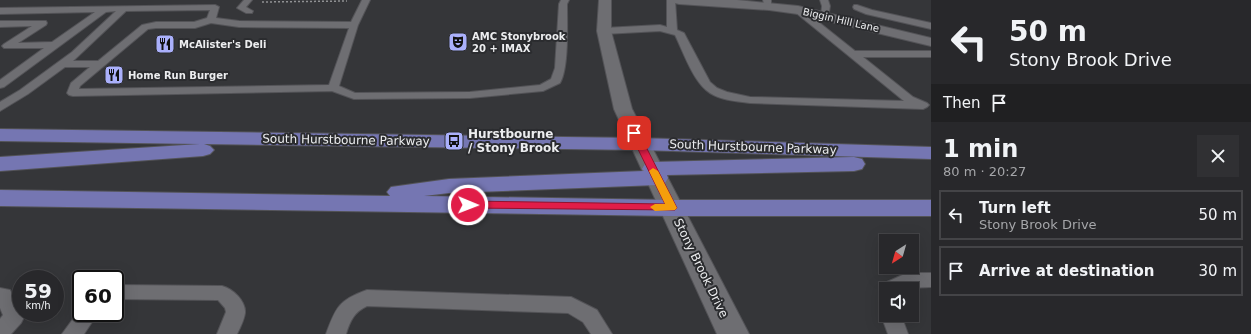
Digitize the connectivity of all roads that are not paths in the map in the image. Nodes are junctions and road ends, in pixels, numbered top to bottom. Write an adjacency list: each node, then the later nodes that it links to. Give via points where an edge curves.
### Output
1 (248, 0): 17 (lane, via 241,8)
2 (366, 0): 23 (lane)
3 (565, 0): 37 (lane, via 560,68 556,81 543,88 470,94 354,96)
4 (605, 0): 26 (street, Stony Brook Drive)
5 (671, 0): 25 (lane)
6 (679, 0): 10 (street, Biggin Hill Lane)
7 (824, 0): 19 (lane)
8 (13, 2): 15 (lane)
9 (223, 2): 11 (lane)
10 (767, 3): 16 (street, Biggin Hill Lane)
11 (215, 7): 14 (lane); 20 (lane)
12 (857, 7): 18 (lane)
13 (104, 9): 14 (lane); 15 (lane); 28 (lane)
14 (123, 9): 30 (lane)
15 (0, 10)
16 (798, 10): 19 (street, Biggin Hill Lane); 32 (lane)
17 (249, 11)
18 (869, 12): 22 (lane); 24 (lane)
19 (825, 16): 22 (street, Biggin Hill Lane)
20 (211, 20): 23 (lane, via 239,24); 35 (lane, via 195,25 145,27)
21 (0, 24): 29 (lane, via 43,23)
22 (859, 24): 27 (street, Biggin Hill Lane)
23 (354, 25): 37 (lane)
24 (931, 26)
25 (672, 30): 26 (lane, via 646,28); 38 (lane, via 679,33 707,87 733,98)
26 (604, 31): 42 (street, Stony Brook Drive, via 623,108)
27 (931, 42)
28 (55, 45): 29 (lane); 31 (lane)
29 (3, 48)
30 (79, 51): 31 (lane); 34 (lane)
31 (46, 52): 36 (lane)
32 (852, 54): 33 (lane); 38 (lane, via 910,99)
33 (931, 54)
34 (62, 64): 35 (lane); 39 (lane)
35 (100, 64): 37 (lane, via 75,85 73,92)
36 (0, 85)
37 (333, 88)
38 (927, 106)
39 (0, 107)
40 (0, 135): 41 (main road, South Hurstbourne Parkway)
41 (362, 140): 42 (main road, South Hurstbourne Parkway); 45 (main road)
42 (639, 144): 43 (main road, South Hurstbourne Parkway); 46 (street, Stony Brook Drive)
43 (931, 153)
44 (931, 161): 46 (main road)
45 (0, 164)
46 (655, 173): 48 (main road, via 449,186); 49 (street, Stony Brook Drive)
47 (0, 198): 48 (main road)
48 (310, 203): 49 (main road)
49 (672, 208): 50 (main road); 62 (street, Stony Brook Drive)
50 (931, 208)
51 (931, 280): 52 (lane)
52 (903, 282)
53 (124, 292): 59 (lane, via 222,293 234,302 236,310)
54 (0, 295): 57 (lane, via 3,295 14,316)
55 (81, 322): 58 (lane)
56 (894, 322): 63 (lane)
57 (0, 332)
58 (72, 334)
59 (227, 334)
60 (336, 334): 61 (lane, via 343,314 356,301 367,298 571,305 590,316)
61 (602, 334)
62 (733, 334)
63 (898, 334)

